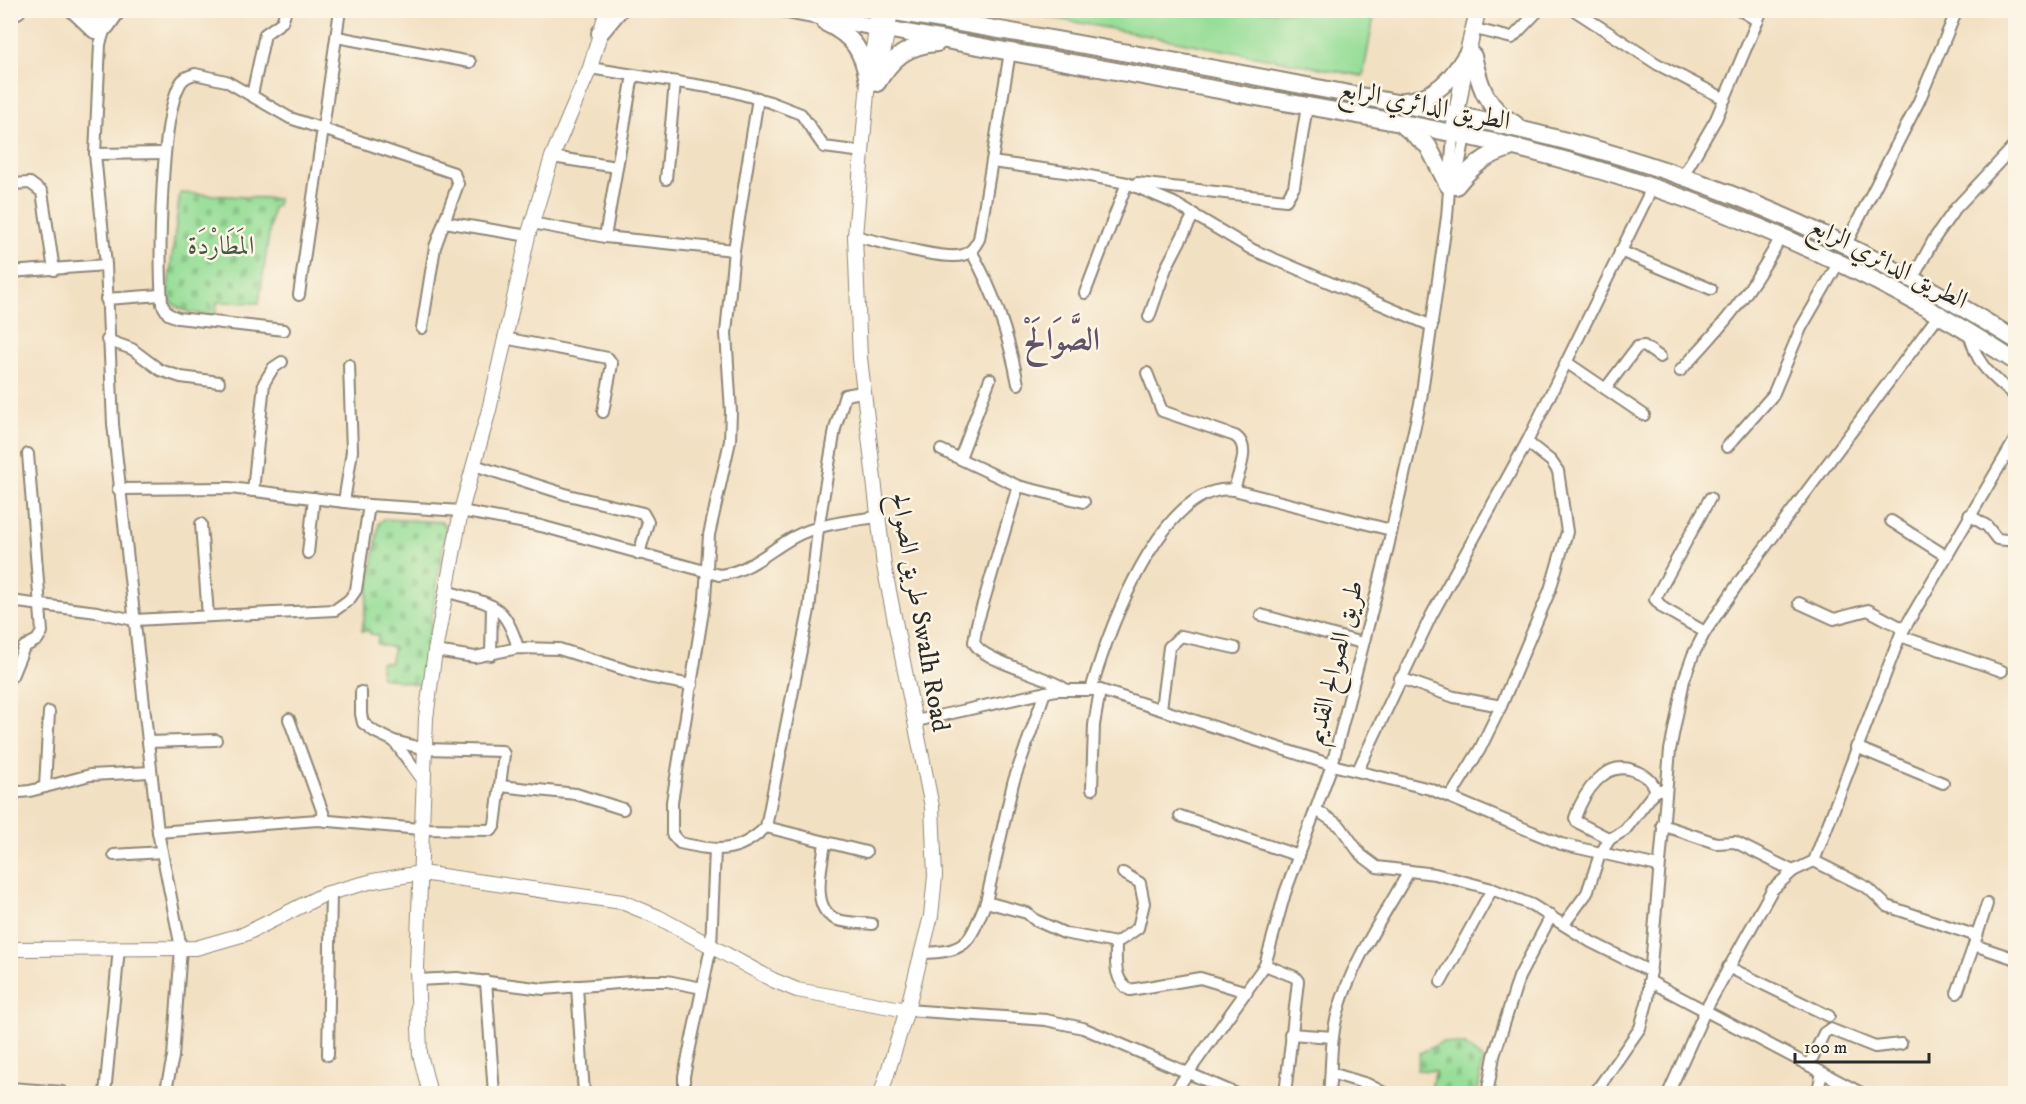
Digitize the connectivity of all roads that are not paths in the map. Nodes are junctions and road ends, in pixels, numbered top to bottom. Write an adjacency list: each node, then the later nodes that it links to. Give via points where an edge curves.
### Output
1 (17, 10): 16 (main road)
2 (74, 10): 19 (main road)
3 (96, 10): 19 (street)
4 (117, 10): 19 (main road)
5 (286, 10): 30 (street, via 282,22 265,34)
6 (340, 10): 21 (street)
7 (597, 10): 20 (main road)
8 (607, 10): 20 (street)
9 (619, 10): 20 (main road)
10 (1478, 10): 23 (main road, طريق الصوالح القديم)
11 (1539, 10): 23 (street, via 1509,39)
12 (1574, 10): 32 (street, via 1657,64)
13 (1740, 10): 18 (street)
14 (1957, 10): 60 (street, via 1919,101)
15 (792, 11): 17 (main road, الطريق الدائري الرابع); 29 (main road, via 821,20 852,38)
16 (10, 13)
17 (890, 16): 22 (main road, الطريق الدائري الرابع); 29 (street, طريق الصوالح Swalh Road); 33 (main road, الطريق الدائري الرابع)
18 (1760, 16): 32 (street)
19 (102, 28): 44 (street)
20 (600, 33): 26 (street)
21 (337, 37): 25 (street); 37 (street)
22 (949, 42): 24 (main road, الطريق الدائري الرابع); 29 (main road, via 908,49)
23 (1472, 45): 33 (main road, via 1455,74 1430,95); 35 (main road, طريق الصوالح القديم); 38 (main road, via 1480,86 1491,106)
24 (1010, 52): 34 (main road, الطريق الدائري الرابع); 46 (street)
25 (470, 62)
26 (590, 68): 27 (street); 45 (street)
27 (633, 75): 28 (street); 47 (street)
28 (675, 82): 31 (street); 49 (street)
29 (873, 82): 43 (street, طريق الصوالح Swalh Road)
30 (252, 95): 37 (street, via 290,117); 42 (street, via 203,74 187,77 176,93)
31 (758, 98): 43 (street, via 801,114 824,147); 61 (street)
32 (1725, 99): 48 (street)
33 (1393, 102): 35 (main road, الطريق الدائري الرابع)
34 (1306, 106): 36 (main road, الطريق الدائري الرابع); 50 (street, via 1293,187 1286,200)
35 (1461, 116): 38 (main road, الطريق الدائري الرابع); 39 (main road, طريق الصوالح القديم)
36 (1401, 123): 39 (main road, الطريق الدائري الرابع); 52 (main road, via 1428,146)
37 (324, 130): 55 (street, via 454,173 458,184); 72 (street)
38 (1527, 130): 48 (main road, الطريق الدائري الرابع)
39 (1459, 135): 41 (main road, الطريق الدائري الرابع); 52 (street, طريق الصوالح القديم)
40 (2016, 144): 68 (street, via 1955,209)
41 (1513, 147): 52 (main road, via 1492,153); 53 (main road, الطريق الدائري الرابع)
42 (165, 153): 44 (street); 71 (street)
43 (863, 153): 57 (street, طريق الصوالح Swalh Road)
44 (95, 154): 65 (street)
45 (552, 157): 47 (street); 56 (street)
46 (992, 162): 50 (street); 62 (street, via 979,239)
47 (616, 167): 58 (street)
48 (1683, 176): 60 (main road, الطريق الدائري الرابع)
49 (666, 179)
50 (1127, 183): 54 (street); 70 (street)
51 (10, 184): 66 (street, via 30,183 42,192)
52 (1452, 185): 77 (street, طريق الصوالح القديم)
53 (1652, 188): 59 (main road, الطريق الدائري الرابع); 63 (street)
54 (1194, 214): 76 (street, via 1166,268); 77 (street, via 1253,250)
55 (445, 222): 56 (street); 78 (street, via 435,247)
56 (530, 230): 58 (street); 81 (street)
57 (855, 236): 62 (street, via 950,257); 95 (street, طريق الصوالح Swalh Road)
58 (604, 237): 61 (street)
59 (1781, 237): 64 (main road, الطريق الدائري الرابع); 89 (street, via 1747,297)
60 (1846, 244): 68 (main road, الطريق الدائري الرابع)
61 (734, 250): 126 (street, via 726,333 730,441 709,535)
62 (971, 250): 93 (street, via 1003,321)
63 (1620, 251): 69 (street); 86 (street)
64 (1839, 262): 75 (main road, الطريق الدائري الرابع); 101 (street, via 1805,319 1773,395)
65 (106, 265): 66 (street); 73 (street)
66 (54, 270): 67 (street)
67 (10, 272)
68 (1913, 278): 74 (main road, الطريق الدائري الرابع)
69 (1711, 289)
70 (1085, 293)
71 (161, 294): 73 (street); 79 (street, via 168,314 178,318)
72 (299, 295)
73 (106, 299): 82 (street)
74 (1950, 299): 75 (street); 83 (main road, الطريق الدائري الرابع)
75 (1939, 314): 80 (main road, الطريق الدائري الرابع); 135 (street)
76 (1149, 317)
77 (1432, 326): 121 (street, طريق الصوالح القديم, via 1421,399)
78 (422, 328)
79 (284, 330)
80 (1969, 331): 87 (main road, الطريق الدائري الرابع); 96 (street, via 1983,368)
81 (504, 338): 97 (street, via 609,358 612,364); 105 (street)
82 (107, 340): 92 (street, via 132,349 160,370); 107 (street)
83 (2016, 340)
84 (1660, 357): 94 (street, via 1644,346 1637,347)
85 (282, 362): 109 (street, via 264,383)
86 (1566, 362): 94 (street); 100 (street)
87 (2016, 362)
88 (349, 365): 112 (street, via 352,451)
89 (1680, 371)
90 (1147, 374): 108 (street, via 1162,411 1243,442 1245,450)
91 (990, 379): 104 (street)
92 (219, 382)
93 (1018, 384)
94 (1606, 388): 98 (street)
95 (862, 392): 117 (street, طريق الصوالح Swalh Road); 120 (street, via 845,395 835,429)
96 (2016, 397)
97 (603, 412)
98 (1644, 415)
99 (2016, 438): 116 (street)
100 (1527, 442): 144 (street); 150 (street, via 1558,471 1568,532 1550,590)
101 (1727, 447)
102 (941, 450): 104 (street)
103 (28, 454): 130 (street)
104 (960, 458): 106 (street)
105 (474, 465): 115 (street); 124 (street, via 647,515)
106 (1018, 486): 113 (street); 146 (street, via 974,642 984,653 1050,679)
107 (118, 489): 109 (street); 134 (street)
108 (1234, 490): 121 (street); 147 (street, via 1216,490 1192,504 1145,559 1112,626)
109 (253, 491): 110 (street)
110 (314, 498): 112 (street); 123 (street)
111 (1710, 498): 135 (street, via 1655,598 1663,608)
112 (344, 502): 114 (street)
113 (1084, 502)
114 (369, 505): 115 (street); 133 (street, via 356,590 344,605 335,609)
115 (461, 511): 124 (street, via 542,526); 127 (street)
116 (1969, 515): 122 (street, via 1987,526 1997,539); 125 (street)
117 (876, 517): 120 (street); 154 (street, طريق الصوالح Swalh Road)
118 (1891, 521): 125 (street)
119 (201, 524): 133 (street)
120 (818, 529): 126 (street, via 795,536 741,571); 176 (street, via 809,610)
121 (1391, 530): 137 (street, طريق الصوالح القديم)
122 (2016, 541)
123 (308, 553)
124 (639, 554): 126 (street)
125 (1946, 556): 136 (street)
126 (707, 574): 145 (street)
127 (446, 591): 131 (street); 140 (street)
128 (10, 601): 130 (street)
129 (1799, 603): 136 (street, via 1838,620 1868,610)
130 (40, 605): 134 (street); 143 (street, via 42,632 24,647)
131 (492, 606): 138 (street, via 505,614); 141 (street)
132 (1261, 615): 137 (street)
133 (208, 616): 134 (street)
134 (134, 620): 157 (street)
135 (1705, 632): 168 (street, via 1684,680)
136 (1902, 633): 142 (street); 158 (street)
137 (1362, 643): 160 (street, طريق الصوالح القديم)
138 (518, 648): 141 (street); 145 (street, via 559,649 648,677)
139 (1235, 648): 151 (street, via 1181,636 1175,639 1169,647)
140 (435, 651): 141 (street, via 475,657); 159 (street)
141 (490, 655)
142 (2002, 671)
143 (12, 676)
144 (1400, 678): 150 (street, via 1454,697); 161 (street)
145 (692, 685): 181 (street, via 672,802 672,834 680,843)
146 (1065, 689): 147 (street, طريق الصوالح القديم); 149 (street, طريق الصوالح القديم)
147 (1095, 690): 151 (street, طريق الصوالح القديم); 167 (street)
148 (361, 692): 156 (street, via 363,723)
149 (1045, 692): 154 (street, طريق الصوالح القديم); 195 (street, via 1013,783)
150 (1501, 706): 170 (street)
151 (1161, 709): 160 (street, طريق الصوالح القديم)
152 (49, 712): 166 (street)
153 (289, 719): 174 (street)
154 (916, 721): 206 (street, طريق الصوالح Swalh Road, via 932,807 935,876 931,916)
155 (216, 740): 157 (street)
156 (394, 741): 159 (street); 163 (street)
157 (148, 742): 162 (street)
158 (1856, 747): 164 (street); 187 (street)
159 (425, 748): 163 (street); 165 (street, via 502,751)
160 (1332, 765): 161 (street); 172 (street)
161 (1358, 770): 170 (street)
162 (151, 772): 166 (street, via 90,775); 178 (street)
163 (423, 781): 177 (street)
164 (1943, 783)
165 (500, 786): 171 (street, via 576,794); 177 (street, via 492,830)
166 (45, 787): 169 (street)
167 (1092, 789)
168 (1661, 790): 175 (street); 179 (street, via 1625,830); 179 (street, via 1630,768 1616,767 1603,775 1580,804 1575,818)
169 (10, 793)
170 (1451, 796): 184 (street, via 1561,844)
171 (623, 809)
172 (1318, 811): 186 (street); 192 (street, via 1340,826 1368,862)
173 (1180, 816): 186 (street)
174 (326, 821): 177 (street); 178 (street)
175 (1662, 825): 188 (street); 189 (street, via 1716,843 1735,842)
176 (766, 827): 180 (street); 181 (street, via 736,849)
177 (420, 829): 190 (street)
178 (158, 832): 182 (street)
179 (1610, 839): 184 (street)
180 (825, 842): 183 (street); 198 (street, via 819,891 823,906 837,920)
181 (715, 849): 202 (street)
182 (162, 852): 185 (street); 204 (street)
183 (866, 852)
184 (1600, 854): 188 (street); 199 (street, via 1587,893)
185 (114, 855)
186 (1299, 856): 208 (street)
187 (1814, 861): 189 (street); 200 (street, via 1868,888 1887,906)
188 (1658, 866): 210 (street)
189 (1793, 871): 209 (street, via 1772,890)
190 (421, 873): 194 (street); 202 (street, via 622,902); 211 (street)
191 (1123, 873): 201 (street, via 1140,883 1144,903 1138,928)
192 (1408, 873): 193 (street, via 1435,874); 222 (street, via 1352,973)
193 (1492, 889): 197 (street); 213 (street)
194 (332, 892): 204 (street, via 234,938); 224 (street)
195 (986, 902): 201 (street, via 1026,913 1064,933); 206 (street, via 964,944 948,952)
196 (1987, 904): 200 (street)
197 (1551, 916): 199 (street); 243 (street, via 1519,977)
198 (872, 924)
199 (1564, 924): 210 (street)
200 (1976, 941): 207 (street); 217 (street)
201 (1116, 943): 216 (street, via 1118,979 1130,990 1200,978)
202 (711, 947): 215 (street); 219 (street, via 797,990)
203 (119, 948): 204 (street); 205 (street); 231 (street)
204 (181, 948): 232 (street, via 173,1057)
205 (10, 949)
206 (921, 952): 219 (street, طريق الصوالح Swalh Road)
207 (2016, 959)
208 (1265, 965): 216 (street); 221 (street, via 1297,979)
209 (1728, 967): 218 (street); 220 (street)
210 (1650, 976): 218 (street); 244 (street, via 1640,1028)
211 (417, 980): 212 (street); 233 (street, via 420,1053)
212 (486, 981): 214 (street, via 543,989); 234 (street)
213 (1441, 982)
214 (577, 986): 215 (street, via 667,981); 235 (street)
215 (702, 988): 236 (street, via 684,1076)
216 (1247, 992): 228 (street)
217 (1957, 993)
218 (1706, 1009): 225 (street); 245 (street)
219 (907, 1010): 228 (street, via 1046,1020 1120,1042); 237 (street, طريق الصوالح Swalh Road)
220 (1829, 1016)
221 (1290, 1034): 222 (street); 240 (street)
222 (1333, 1037): 226 (street)
223 (1901, 1044): 225 (street, via 1875,1047 1830,1029 1824,1033)
224 (328, 1055)
225 (1809, 1065): 227 (street)
226 (1331, 1073): 241 (street); 242 (street)
227 (1822, 1073): 246 (street); 247 (street)
228 (1186, 1074): 238 (street); 239 (street)
229 (11, 1090): 230 (street)
230 (62, 1092)
231 (105, 1094)
232 (165, 1094)
233 (430, 1094)
234 (494, 1094)
235 (584, 1094)
236 (684, 1094)
237 (880, 1094)
238 (1173, 1094)
239 (1238, 1094)
240 (1285, 1094)
241 (1329, 1094)
242 (1386, 1094)
243 (1486, 1094)
244 (1594, 1094)
245 (1668, 1094)
246 (1817, 1094)
247 (1863, 1094)

